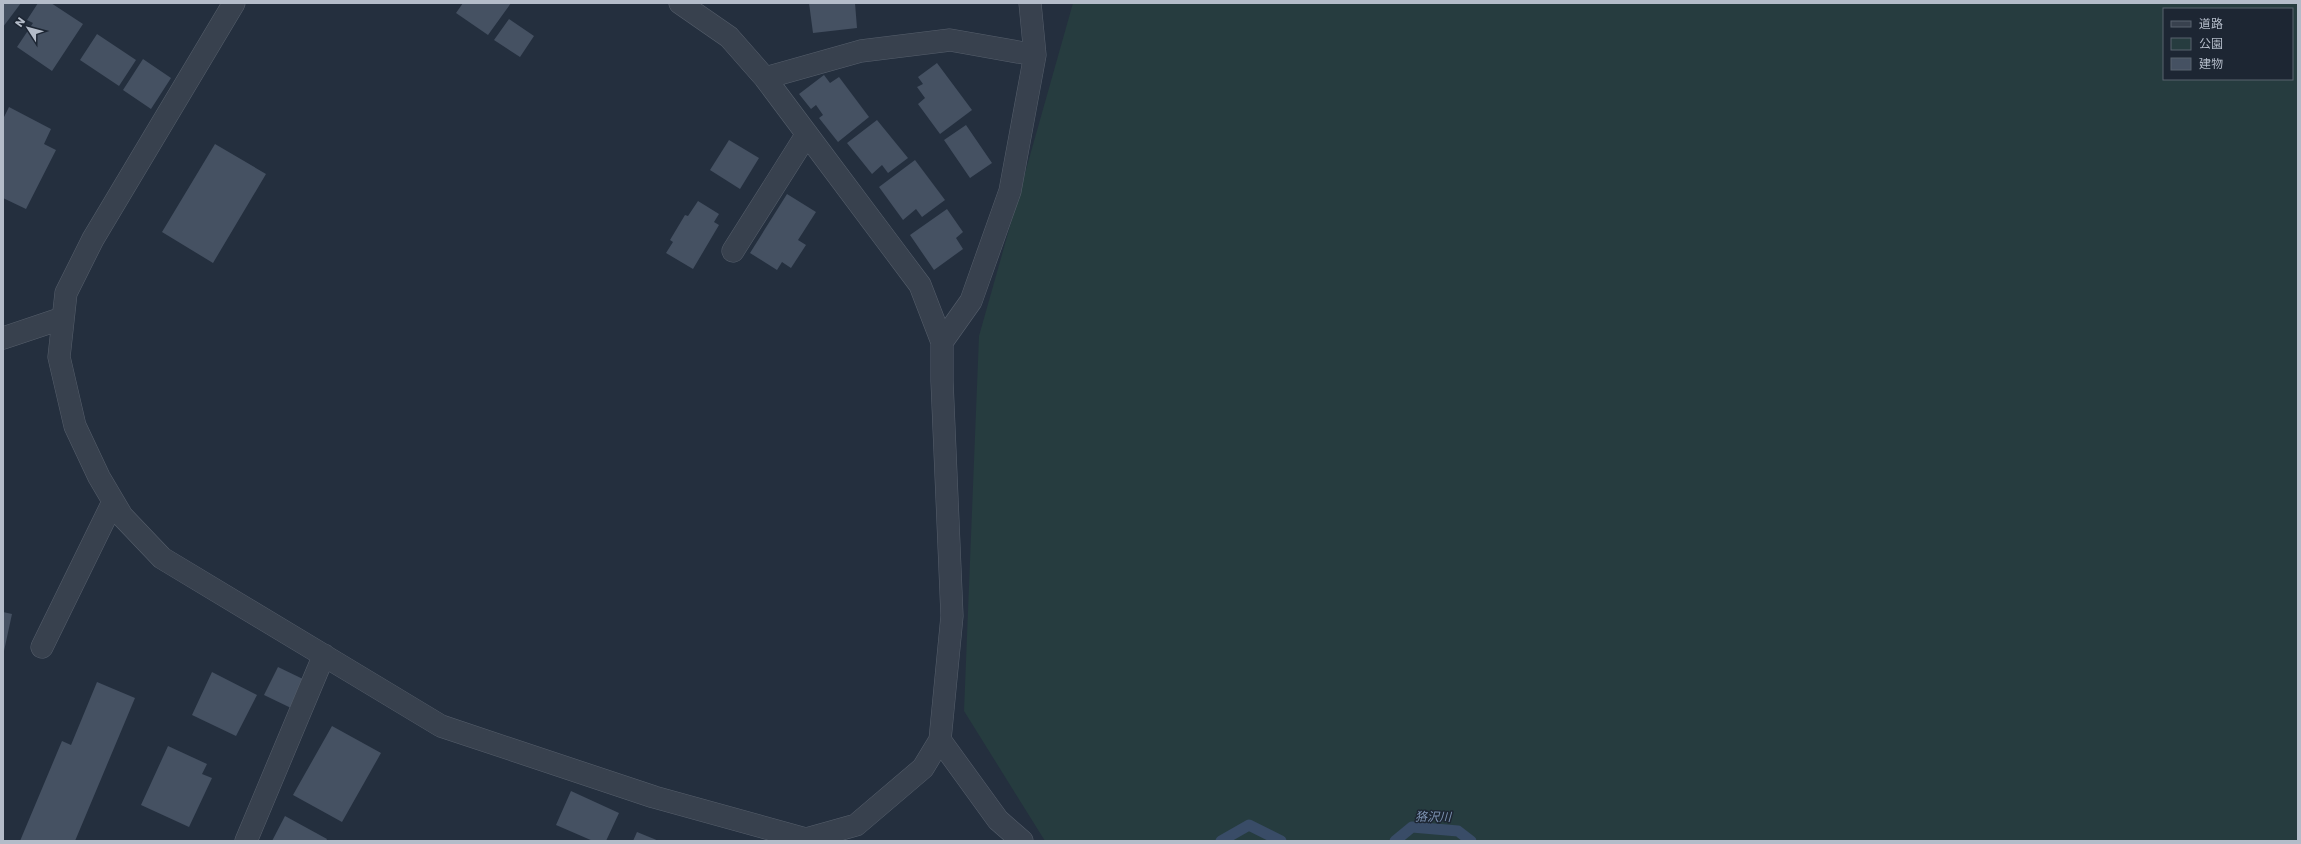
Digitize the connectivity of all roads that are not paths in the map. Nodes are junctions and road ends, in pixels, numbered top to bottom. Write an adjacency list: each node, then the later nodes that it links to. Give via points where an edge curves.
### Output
1 (234, 3): 8 (street, via 93,239 66,293)
2 (680, 3): 5 (street, via 729,37)
3 (1030, 3): 4 (street)
4 (1035, 55): 5 (street, via 950,40 862,51); 10 (street, via 1010,191 971,301)
5 (765, 78): 6 (street)
6 (807, 134): 7 (street); 10 (street, via 920,285)
7 (733, 251)
8 (63, 318): 9 (street); 11 (street, via 59,357 75,426)
9 (3, 338)
10 (942, 342): 14 (street, via 952,616)
11 (114, 502): 12 (street); 13 (street, via 122,516 162,558)
12 (42, 647)
13 (324, 655): 14 (street, via 441,726 654,797 806,839 856,825 923,768); 15 (street)
14 (940, 740): 16 (street, via 998,820)
15 (246, 841)
16 (1022, 841)

